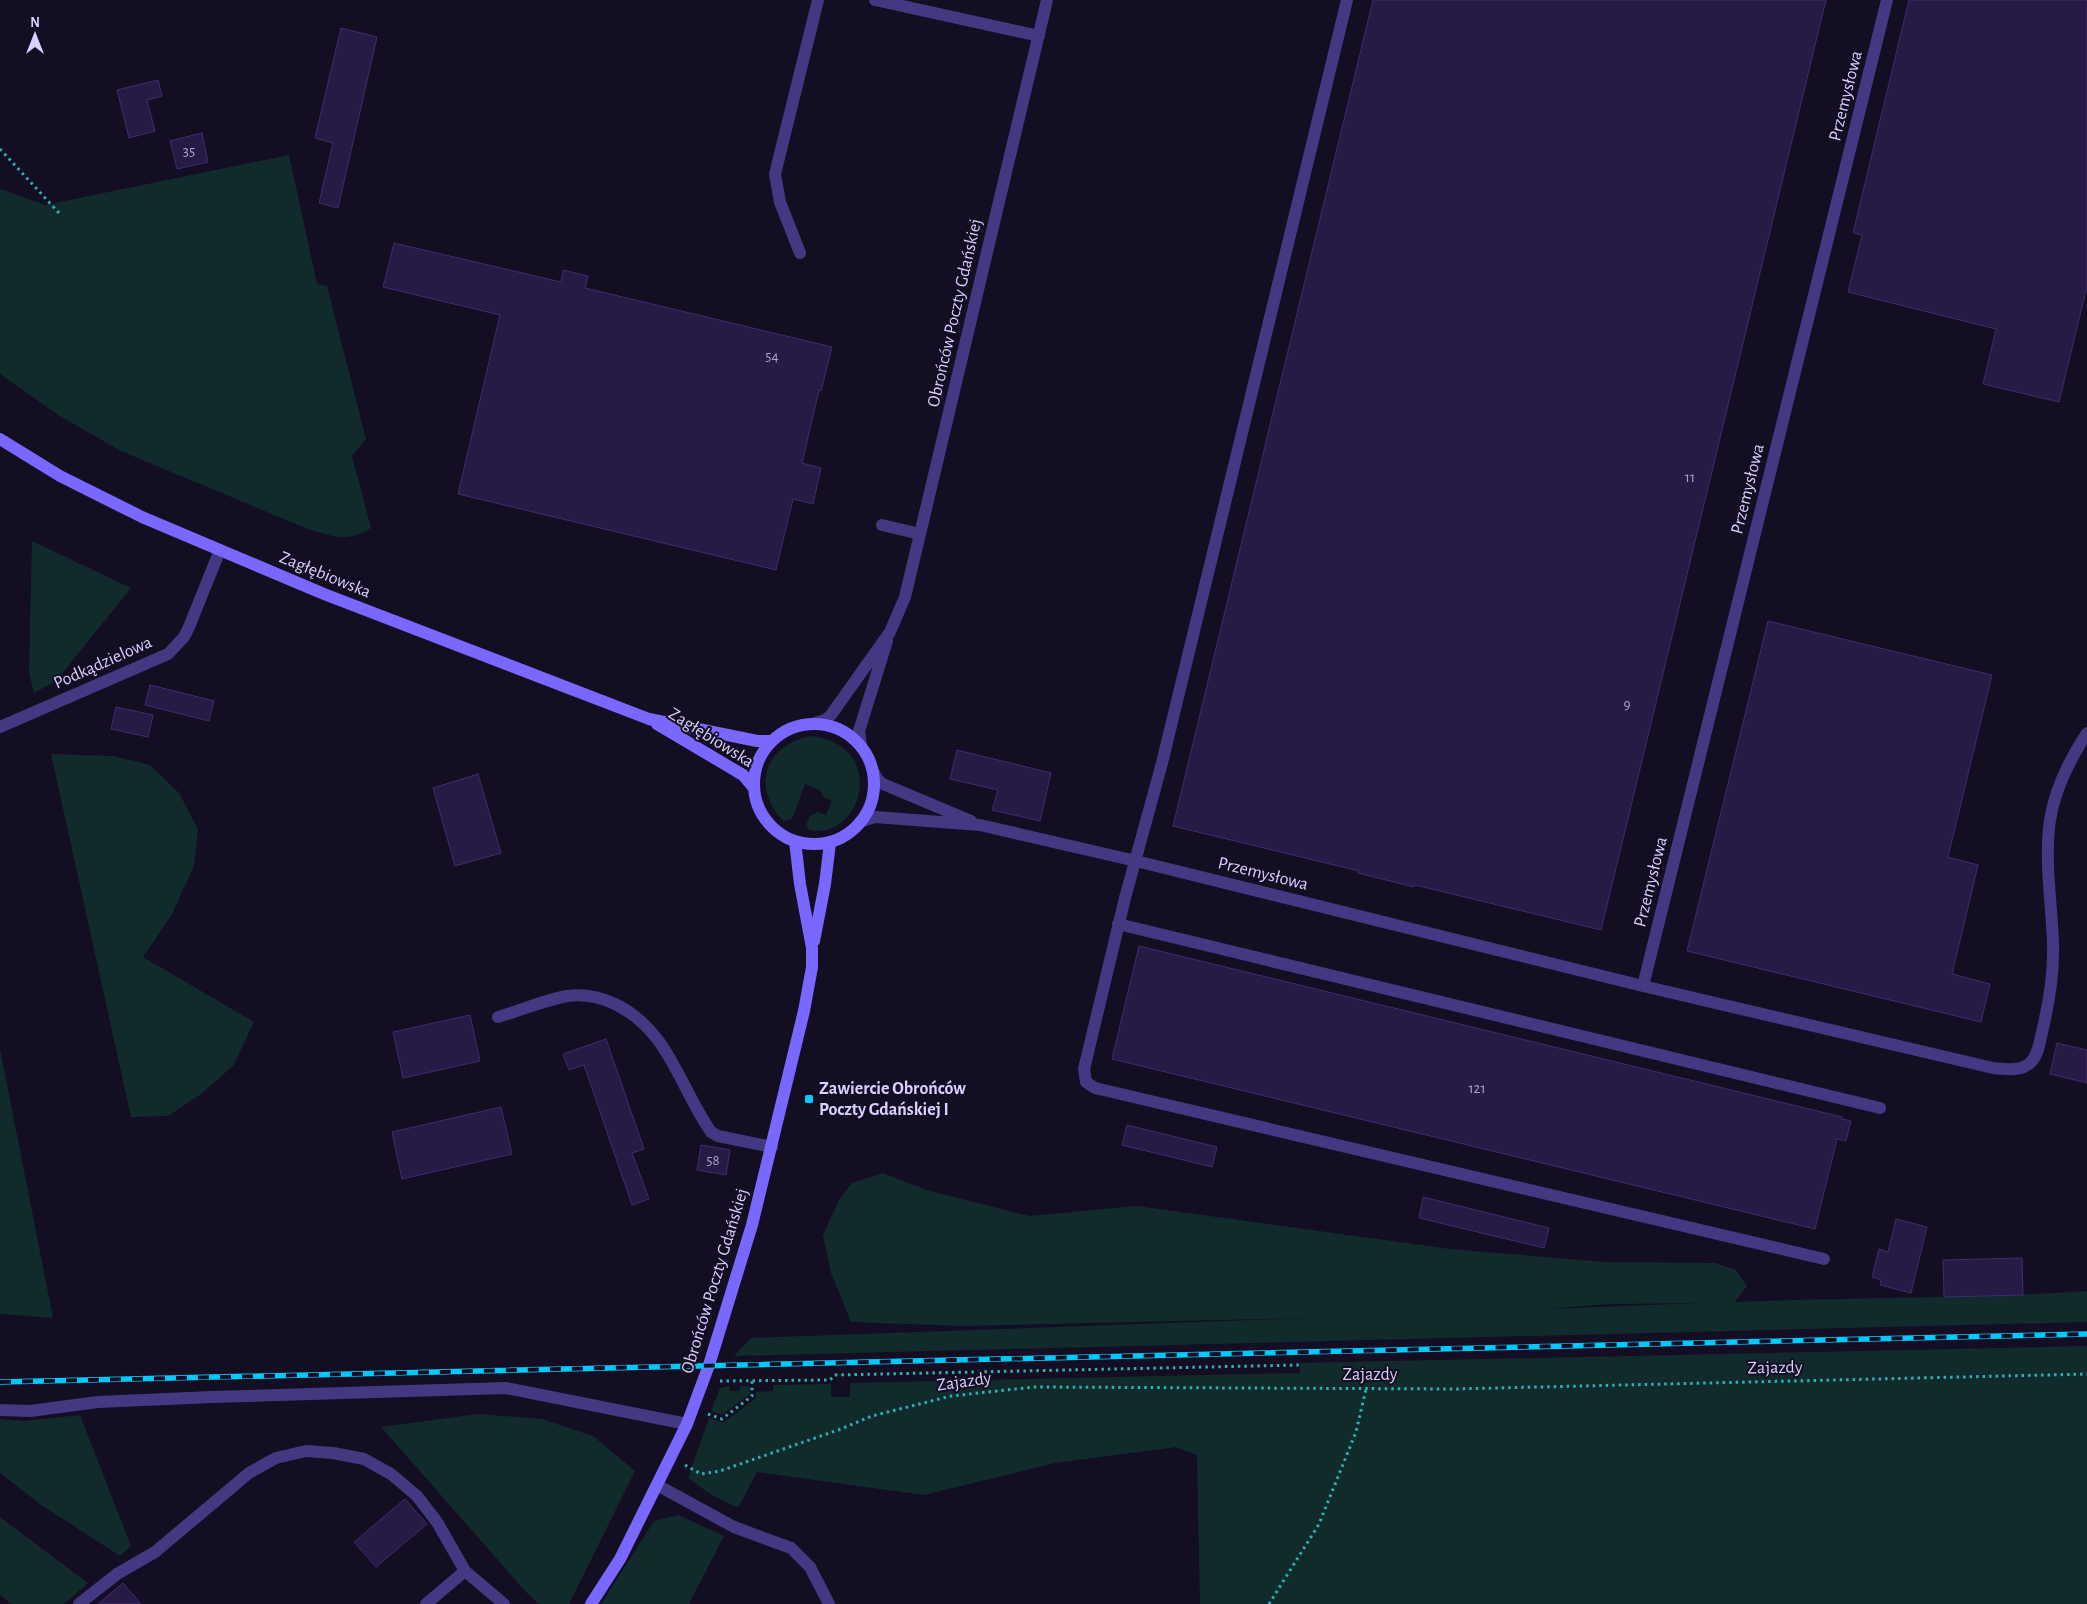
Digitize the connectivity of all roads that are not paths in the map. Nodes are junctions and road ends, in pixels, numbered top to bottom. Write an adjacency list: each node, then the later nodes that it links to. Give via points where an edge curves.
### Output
1 (818, 0): 7 (street, via 775,174 780,202)
2 (875, 0): 6 (street)
3 (1048, 0): 6 (street, Obrońców Poczty Gdańskiej)
4 (1347, 0): 25 (street)
5 (1887, 0): 28 (street, Przemysłowa)
6 (1039, 36): 10 (street, Obrońców Poczty Gdańskiej)
7 (800, 254)
8 (0, 439): 11 (main road, Zagłębiowska, via 60,476 142,517)
9 (882, 525): 10 (street)
10 (920, 534): 12 (street, Obrońców Poczty Gdańskiej, via 905,597)
11 (220, 550): 13 (main road, Zagłębiowska, via 324,594); 15 (street, Podkądzielowa, via 189,627 168,654)
12 (890, 632): 14 (street, Obrońców Poczty Gdańskiej, via 830,715); 18 (street, Obrońców Poczty Gdańskiej, via 859,731)
13 (649, 719): 17 (main road, Zagłębiowska); 20 (main road, Zagłębiowska, via 743,774)
14 (815, 723): 17 (main road, via 797,726); 18 (main road, via 837,728)
15 (0, 727)
16 (2087, 733): 28 (street, Przemysłowa, via 2058,788 2050,820 2048,859 2053,978 2038,1049 2034,1060 2024,1068 1993,1068)
17 (771, 741): 20 (main road, via 759,758)
18 (861, 745): 19 (main road)
19 (874, 773): 21 (main road, via 871,806); 22 (street, via 883,784)
20 (753, 787): 23 (main road, via 756,801 771,826)
21 (862, 821): 22 (street, via 875,817); 24 (main road, via 848,834)
22 (980, 825): 25 (street, Przemysłowa)
23 (795, 841): 24 (main road); 27 (main road, Obrońców Poczty Gdańskiej)
24 (830, 843): 27 (main road, Obrońców Poczty Gdańskiej)
25 (1136, 861): 26 (street); 28 (street, Przemysłowa)
26 (1118, 924): 30 (street); 32 (street, via 1084,1069 1086,1082 1095,1088)
27 (812, 948): 31 (main road, Obrońców Poczty Gdańskiej, via 809,988)
28 (1643, 986)
29 (498, 1017): 31 (street, via 566,996 604,999 630,1012 654,1032 711,1132)
30 (1880, 1108)
31 (772, 1148): 34 (main road, Obrońców Poczty Gdańskiej, via 738,1275)
32 (1824, 1259)
33 (0, 1410): 34 (street, via 30,1411 98,1402 506,1388)
34 (687, 1424): 35 (main road, Obrońców Poczty Gdańskiej)
35 (657, 1485): 40 (main road, Obrońców Poczty Gdańskiej, via 620,1559); 41 (street, via 734,1527 791,1548 810,1567)
36 (465, 1571): 37 (street, via 437,1522 417,1496 391,1474 364,1458 306,1451 276,1458 249,1473 156,1552 117,1574); 38 (street); 39 (street)
37 (79, 1604)
38 (426, 1604)
39 (504, 1604)
40 (591, 1604)
41 (829, 1604)

